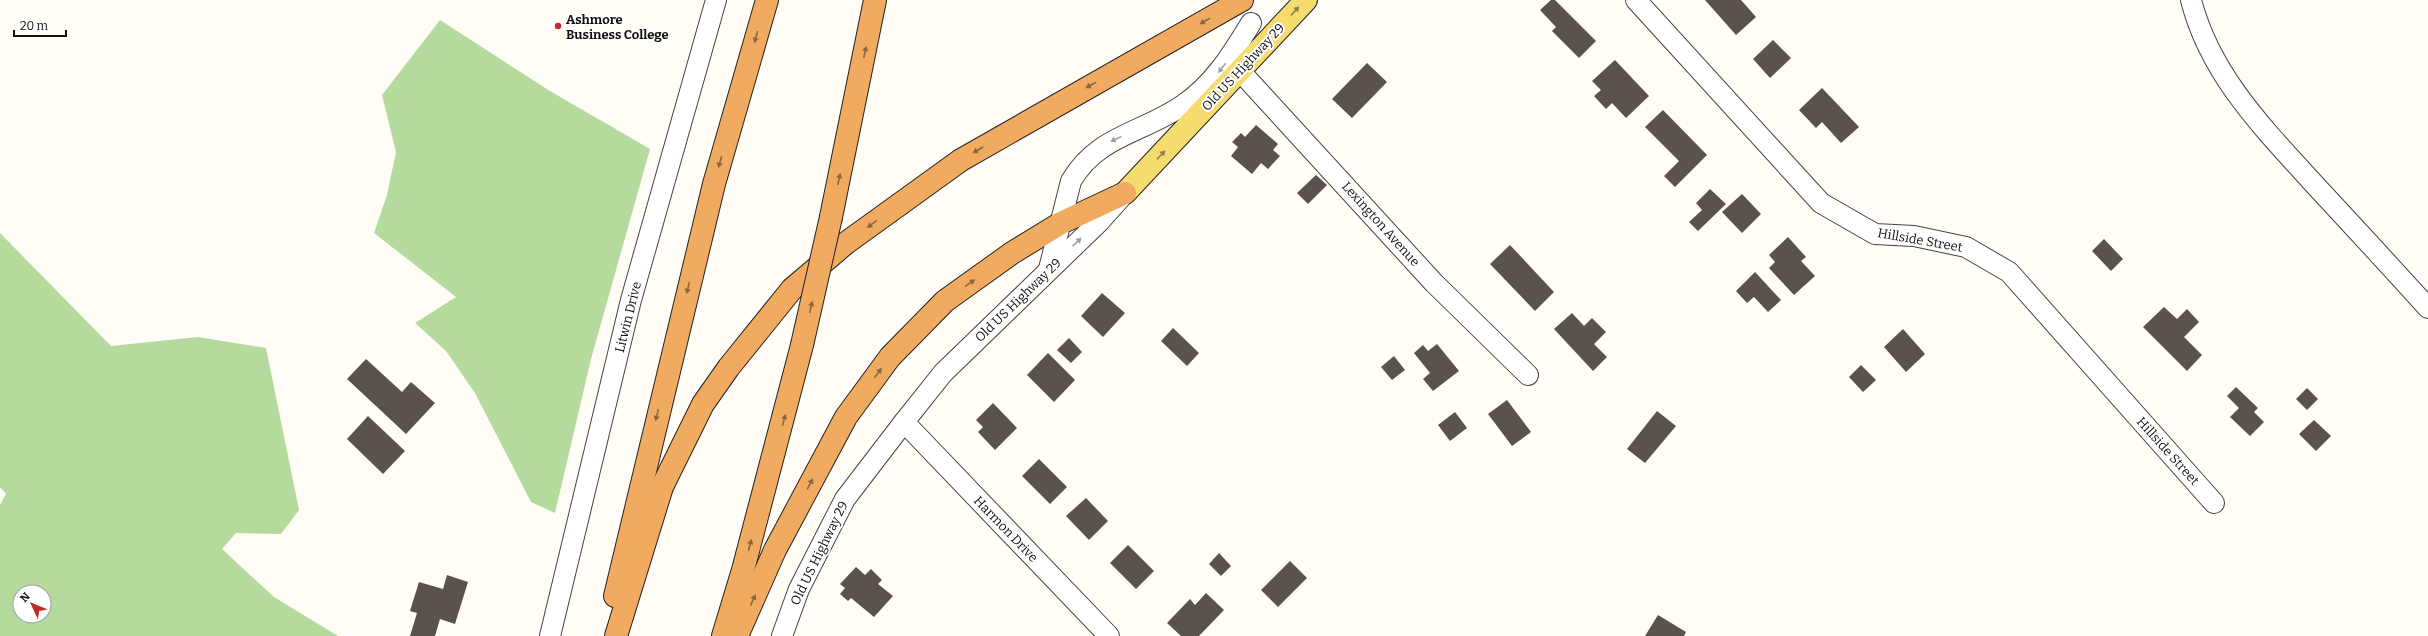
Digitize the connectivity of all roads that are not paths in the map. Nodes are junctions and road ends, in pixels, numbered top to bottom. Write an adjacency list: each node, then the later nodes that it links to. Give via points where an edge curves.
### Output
1 (716, 0): 18 (street, Litwin Drive, via 631,300)
2 (767, 0): 19 (highway, one-way to 19, via 714,184)
3 (876, 0): 21 (highway, one-way to 3, bridge, via 749,548 802,345)
4 (1306, 0): 9 (main road, Old US Highway 29, one-way to 4)
5 (1636, 0): 17 (street, Hillside Street, via 1821,203 1875,234 1914,236 1966,247 2009,272)
6 (2191, 0): 14 (street, via 2218,68 2250,114)
7 (1239, 1): 8 (street); 20 (highway, one-way to 20, via 961,160 846,243 792,289 729,367 703,404 662,487)
8 (1251, 23): 9 (street); 12 (street, one-way to 12, via 1223,68 1199,93 1183,106 1107,143 1088,157 1071,181)
9 (1265, 42): 10 (main road, Old US Highway 29)
10 (1239, 70): 11 (main road, Old US Highway 29, one-way to 10); 15 (street, Lexington Avenue, via 1434,283)
11 (1125, 193): 12 (highway); 13 (street, Old US Highway 29, one-way to 11, via 1099,222)
12 (1061, 222): 13 (street); 22 (highway, one-way to 12, via 775,550 846,416 890,357 945,301)
13 (1049, 269): 16 (street, Old US Highway 29, via 943,374)
14 (2428, 308)
15 (1528, 374)
16 (904, 422): 23 (street, Old US Highway 29, via 845,499 799,589); 24 (street, Harmon Drive)
17 (2214, 503)
18 (550, 636)
19 (605, 636)
20 (616, 636)
21 (723, 636)
22 (737, 636)
23 (782, 636)
24 (1109, 636)

